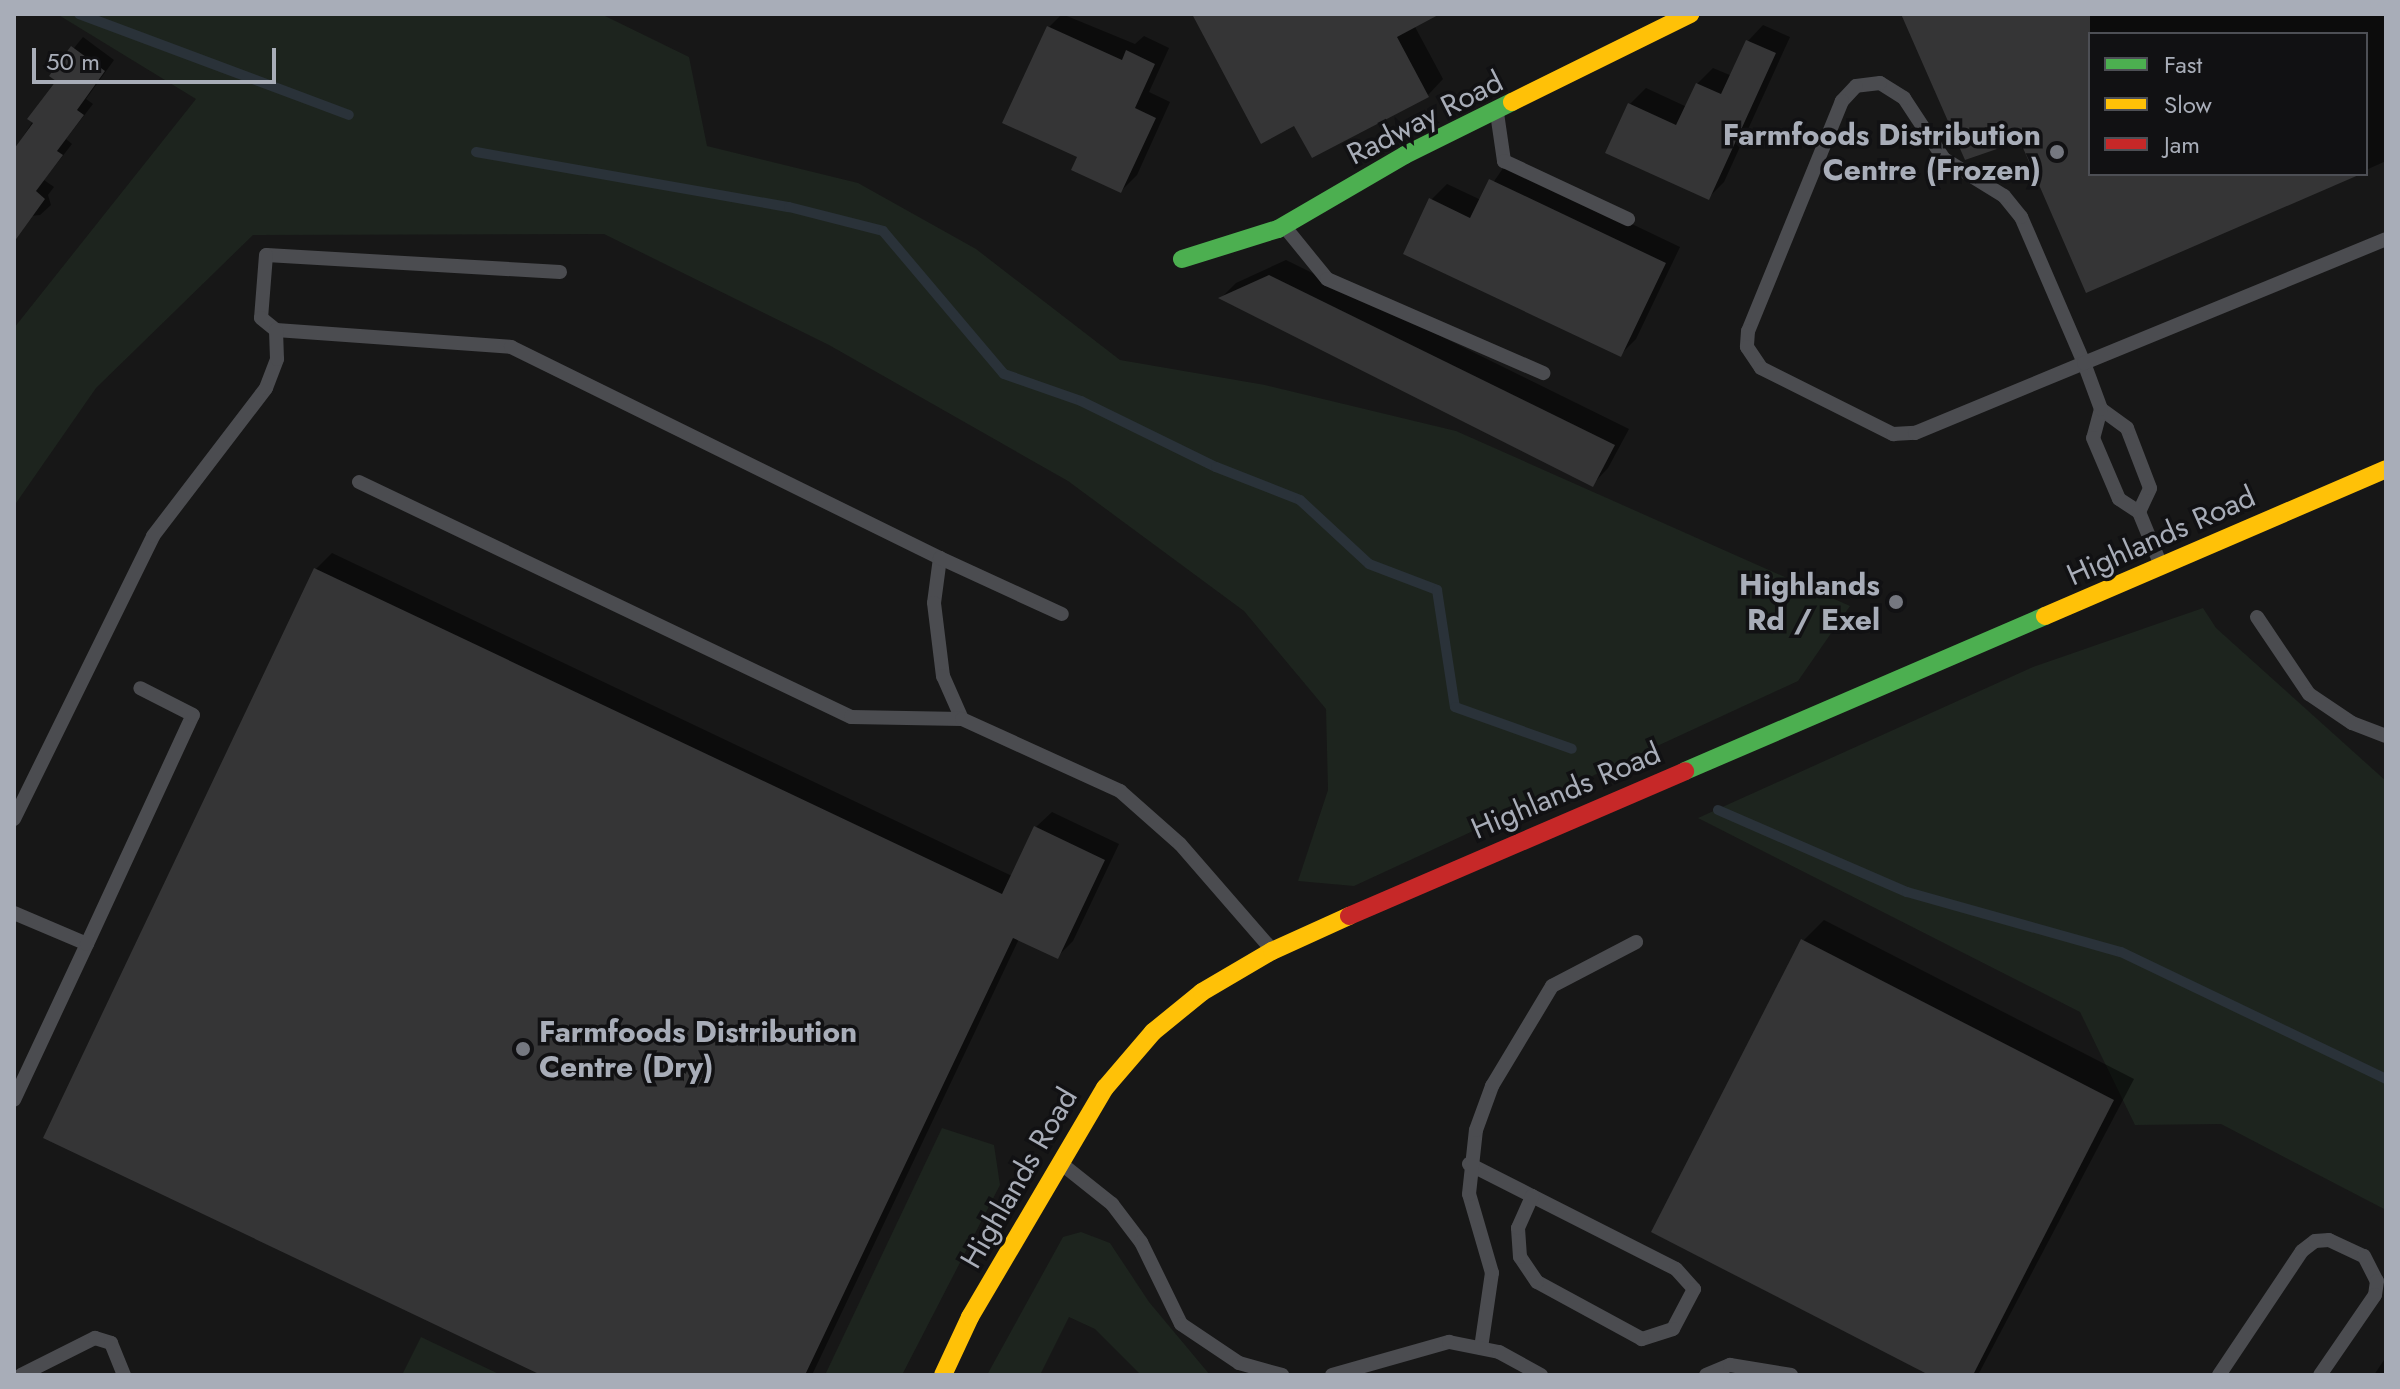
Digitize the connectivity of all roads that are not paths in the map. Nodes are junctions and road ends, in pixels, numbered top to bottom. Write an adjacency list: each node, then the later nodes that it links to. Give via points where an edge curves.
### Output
1 (1690, 14): 2 (street, Radway Road)
2 (1653, 22): 3 (street, Radway Road)
3 (1497, 113): 4 (lane, via 1504,161); 5 (street, Radway Road, via 1405,155)
4 (1628, 219)
5 (1283, 225): 7 (street, Radway Road); 11 (lane, via 1327,279)
6 (2386, 239): 10 (lane)
7 (1182, 259)
8 (560, 272): 9 (lane, via 266,255 261,318)
9 (276, 330): 16 (lane, via 511,347); 23 (lane, via 277,359 266,388 153,536)
10 (2084, 363): 10 (lane, via 2021,217 2004,196 1944,159 1904,98 1880,83 1856,86 1842,101 1748,331 1747,347 1761,368 1893,434 1915,433); 12 (lane)
11 (1543, 373)
12 (2101, 409): 15 (lane, via 2093,438 2119,499); 15 (lane, via 2127,428 2150,488)
13 (2386, 469): 17 (street, Highlands Road)
14 (359, 482): 21 (lane, via 851,717)
15 (2139, 512): 17 (lane)
16 (940, 558): 18 (lane); 21 (lane, via 934,603 943,676)
17 (2162, 567): 27 (street, Highlands Road)
18 (1062, 614)
19 (2257, 617): 22 (lane, via 2309,694 2352,723)
20 (140, 688): 26 (lane, via 193,715)
21 (962, 719): 27 (lane, via 1120,791 1180,844)
22 (2386, 736)
23 (14, 819)
24 (14, 913): 26 (lane)
25 (1636, 942): 30 (lane, via 1552,986 1492,1086)
26 (87, 944): 28 (lane)
27 (1272, 951): 29 (street, Highlands Road, via 1202,992 1153,1032 1105,1088)
28 (14, 1100)
29 (1059, 1162): 35 (street, Highlands Road, via 970,1317); 36 (lane, via 1112,1204 1141,1242 1181,1324 1239,1363)
30 (1469, 1164): 31 (lane); 32 (lane, via 1469,1194 1492,1273)
31 (1532, 1196): 31 (lane, via 1676,1269 1694,1289 1673,1329 1642,1339 1537,1282 1520,1257 1518,1228)
32 (1481, 1348): 37 (lane, via 1449,1342); 38 (lane)
33 (21, 1375): 34 (lane, via 95,1338 111,1343)
34 (124, 1375)
35 (943, 1375)
36 (1282, 1375)
37 (1332, 1375)
38 (1541, 1375)
39 (1706, 1375): 40 (lane, via 1730,1365)
40 (1791, 1375)
41 (2219, 1375): 42 (lane, via 2302,1251 2315,1241 2329,1240 2364,1256 2377,1281 2375,1295)
42 (2320, 1375)

